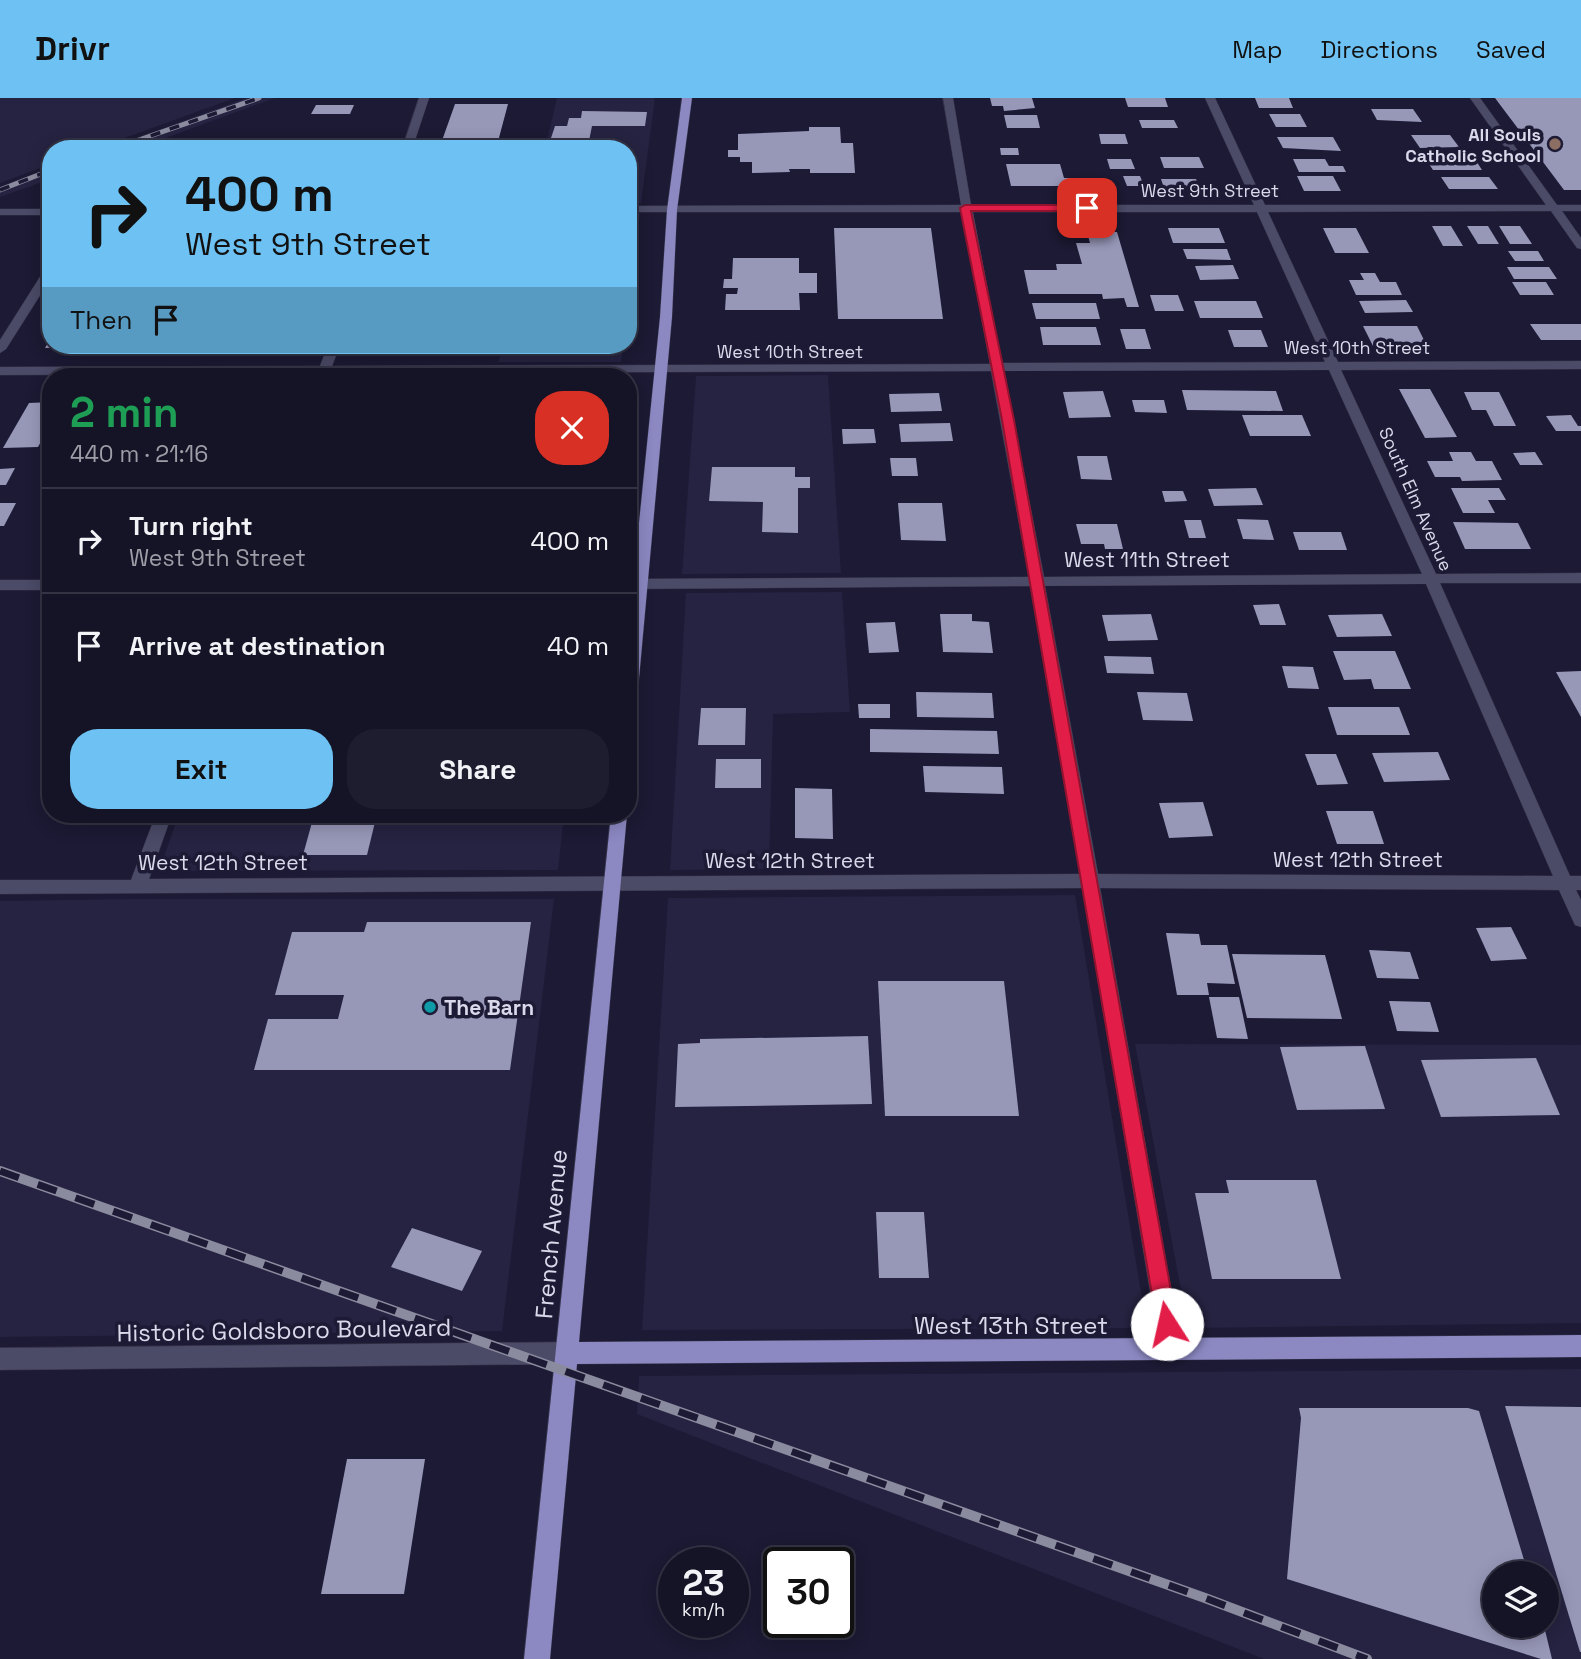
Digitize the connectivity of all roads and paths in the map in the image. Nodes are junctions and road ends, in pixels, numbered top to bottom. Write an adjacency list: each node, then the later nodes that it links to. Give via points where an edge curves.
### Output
1 (424, 98): 6 (street)
2 (687, 98): 12 (main road)
3 (948, 98): 7 (street)
4 (1210, 98): 8 (street, South Elm Avenue)
5 (1475, 98): 9 (street)
6 (410, 140)
7 (965, 208): 8 (street, West 9th Street); 12 (street, West 9th Street); 20 (street)
8 (1258, 208): 9 (street, West 9th Street); 18 (street, South Elm Avenue)
9 (1553, 208): 10 (street, West 9th Street); 15 (street)
10 (1581, 208)
11 (637, 209): 12 (street, West 9th Street)
12 (672, 210): 22 (main road)
13 (0, 212): 14 (street)
14 (42, 212)
15 (1581, 246)
16 (42, 283): 17 (street)
17 (0, 349)
18 (1334, 365): 19 (street, West 10th Street); 20 (street, West 10th Street); 27 (street, South Elm Avenue)
19 (1581, 365)
20 (999, 366): 22 (street, West 10th Street); 28 (street)
21 (637, 369): 22 (street, West 10th Street)
22 (660, 369): 25 (main road)
23 (0, 371): 24 (street, West 10th Street)
24 (42, 371)
25 (637, 559)
26 (1581, 578): 27 (street, West 11th Street)
27 (1431, 579): 28 (street, West 11th Street); 35 (street, South Elm Avenue)
28 (1037, 581): 29 (street, West 11th Street); 34 (street)
29 (637, 584)
30 (42, 585): 31 (street)
31 (0, 586)
32 (161, 823): 37 (street)
33 (618, 823): 36 (main road, French Avenue)
34 (1089, 881): 35 (street, West 12th Street); 36 (street, West 12th Street); 41 (street)
35 (1573, 883): 39 (street, South Elm Avenue)
36 (613, 884): 37 (street, West 12th Street); 42 (main road, French Avenue)
37 (138, 885): 38 (street, West 12th Street)
38 (0, 887)
39 (1581, 919)
40 (1581, 1346): 41 (main road, West 13th Street)
41 (1171, 1351): 42 (main road, West 13th Street)
42 (568, 1353): 43 (street, Historic Goldsboro Boulevard); 44 (main road, French Avenue)
43 (0, 1359)
44 (537, 1659)

